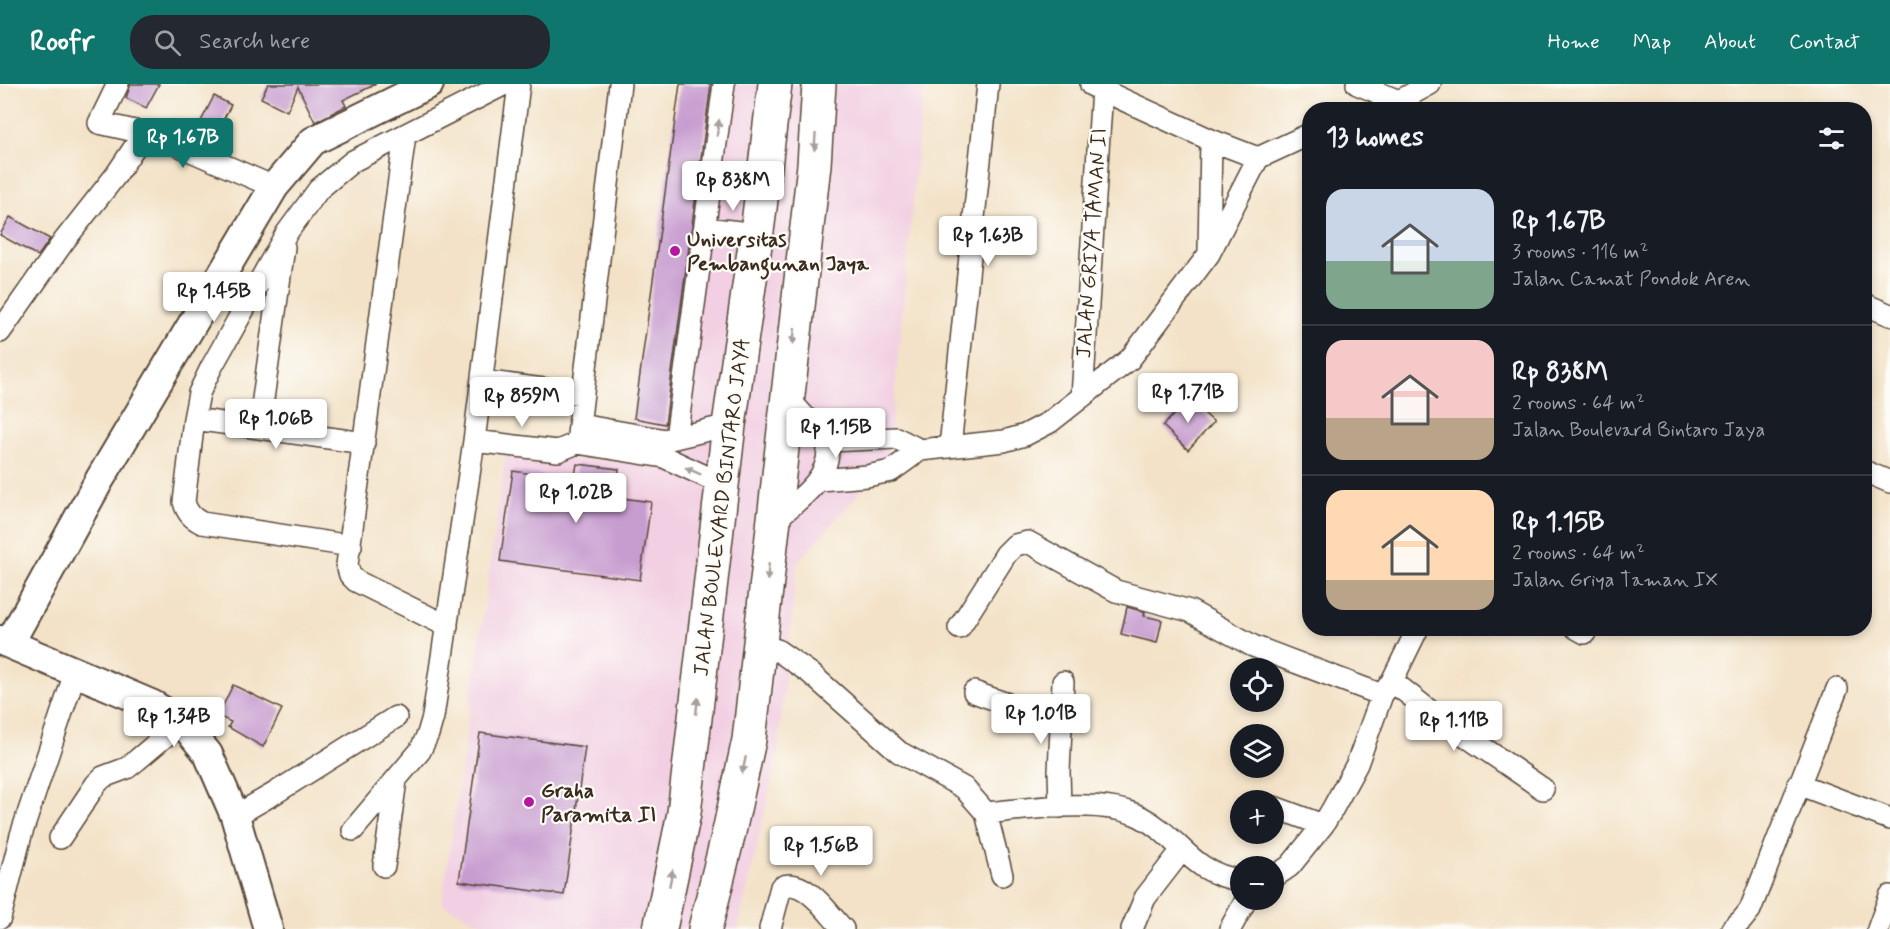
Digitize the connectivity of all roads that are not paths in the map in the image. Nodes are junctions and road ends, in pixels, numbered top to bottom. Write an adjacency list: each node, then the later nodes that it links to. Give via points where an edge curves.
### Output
1 (118, 84): 14 (street, via 99,123)
2 (429, 84): 19 (main road, via 313,141)
3 (505, 84): 15 (street)
4 (519, 84): 27 (street)
5 (620, 84): 28 (street)
6 (724, 84): 20 (street, one-way to 6)
7 (776, 84): 21 (main road, JALAN BOULEVARD BINTARO JAYA)
8 (819, 84): 29 (main road, one-way to 29, via 814,165)
9 (988, 84): 39 (street)
10 (1357, 84): 13 (street)
11 (1430, 84): 13 (street)
12 (1095, 87): 17 (street); 30 (street, JALAN GRIYA TAMAN II)
13 (1399, 101)
14 (144, 133): 19 (street); 26 (street)
15 (405, 135): 22 (street, via 353,161 319,189); 37 (street)
16 (1302, 138): 18 (street)
17 (1210, 140): 18 (street); 23 (street)
18 (1258, 158): 23 (street)
19 (274, 187): 50 (main road)
20 (705, 222): 21 (street); 38 (street)
21 (758, 229): 32 (main road, JALAN BOULEVARD BINTARO JAYA)
22 (286, 234): 31 (street, via 211,368 199,393); 33 (street)
23 (1209, 254): 30 (street, via 1130,359)
24 (1872, 307): 25 (street)
25 (1890, 315)
26 (0, 332)
27 (482, 381): 28 (street); 35 (street)
28 (582, 394): 34 (street)
29 (787, 397): 36 (street); 45 (main road)
30 (1082, 397): 39 (street, via 1050,422 1024,435)
31 (194, 419): 33 (street); 46 (street, via 184,502 193,519)
32 (729, 425): 38 (street); 44 (main road, JALAN BOULEVARD BINTARO JAYA)
33 (259, 428): 37 (street)
34 (578, 434): 35 (street, via 558,452); 38 (street)
35 (474, 441): 47 (street)
36 (827, 441): 40 (street, via 897,438); 42 (street)
37 (364, 443): 46 (street)
38 (669, 445): 44 (street, one-way to 38)
39 (950, 447): 40 (street)
40 (920, 450): 42 (street, via 891,471)
41 (1872, 474): 43 (street)
42 (820, 480): 45 (street)
43 (1890, 482)
44 (722, 483): 69 (main road, JALAN BOULEVARD BINTARO JAYA, one-way to 44)
45 (772, 522): 51 (main road, one-way to 51)
46 (351, 546): 47 (street, via 347,565 356,581)
47 (447, 626): 60 (street, via 428,734 420,751)
48 (959, 628): 54 (street, via 1006,554 1015,545 1028,542 1116,591 1190,610 1252,646)
49 (1414, 636): 54 (street)
50 (4, 642): 52 (main road)
51 (761, 645): 65 (street, via 777,650 810,673 899,752 964,788); 71 (main road, one-way to 71, via 749,740)
52 (75, 672): 59 (main road, via 153,705); 80 (street, via 21,835)
53 (1064, 682): 57 (street)
54 (1387, 688): 62 (street, via 1431,712); 68 (street, via 1357,764)
55 (1837, 689): 61 (street)
56 (974, 692): 57 (street, via 1042,714)
57 (1063, 716): 63 (street)
58 (396, 717): 66 (street)
59 (182, 722): 66 (main road, via 208,754); 72 (street, via 127,768 96,784)
60 (396, 779): 70 (street); 74 (street)
61 (1798, 784): 67 (street); 88 (street, via 1750,910)
62 (1543, 789)
63 (1060, 807): 65 (street); 73 (street, via 1109,807 1140,817 1163,831)
64 (1284, 811): 68 (street)
65 (986, 813): 76 (street)
66 (235, 816): 81 (main road)
67 (1890, 819)
68 (1323, 825): 75 (street)
69 (681, 826): 71 (main road, via 687,842 696,848 706,849); 82 (main road, JALAN BOULEVARD BINTARO JAYA, one-way to 69)
70 (353, 830)
71 (729, 832): 83 (main road)
72 (60, 838)
73 (1182, 850): 77 (street, via 1209,871); 86 (street, via 1145,897)
74 (384, 866)
75 (1284, 870)
76 (1002, 875)
77 (1230, 878)
78 (1888, 907): 89 (street)
79 (1240, 910): 87 (street)
80 (0, 918)
81 (268, 929)
82 (660, 929)
83 (705, 929)
84 (770, 929): 85 (street, via 781,888 796,884 812,895)
85 (843, 929)
86 (1132, 929)
87 (1230, 929)
88 (1732, 929)
89 (1878, 929)

